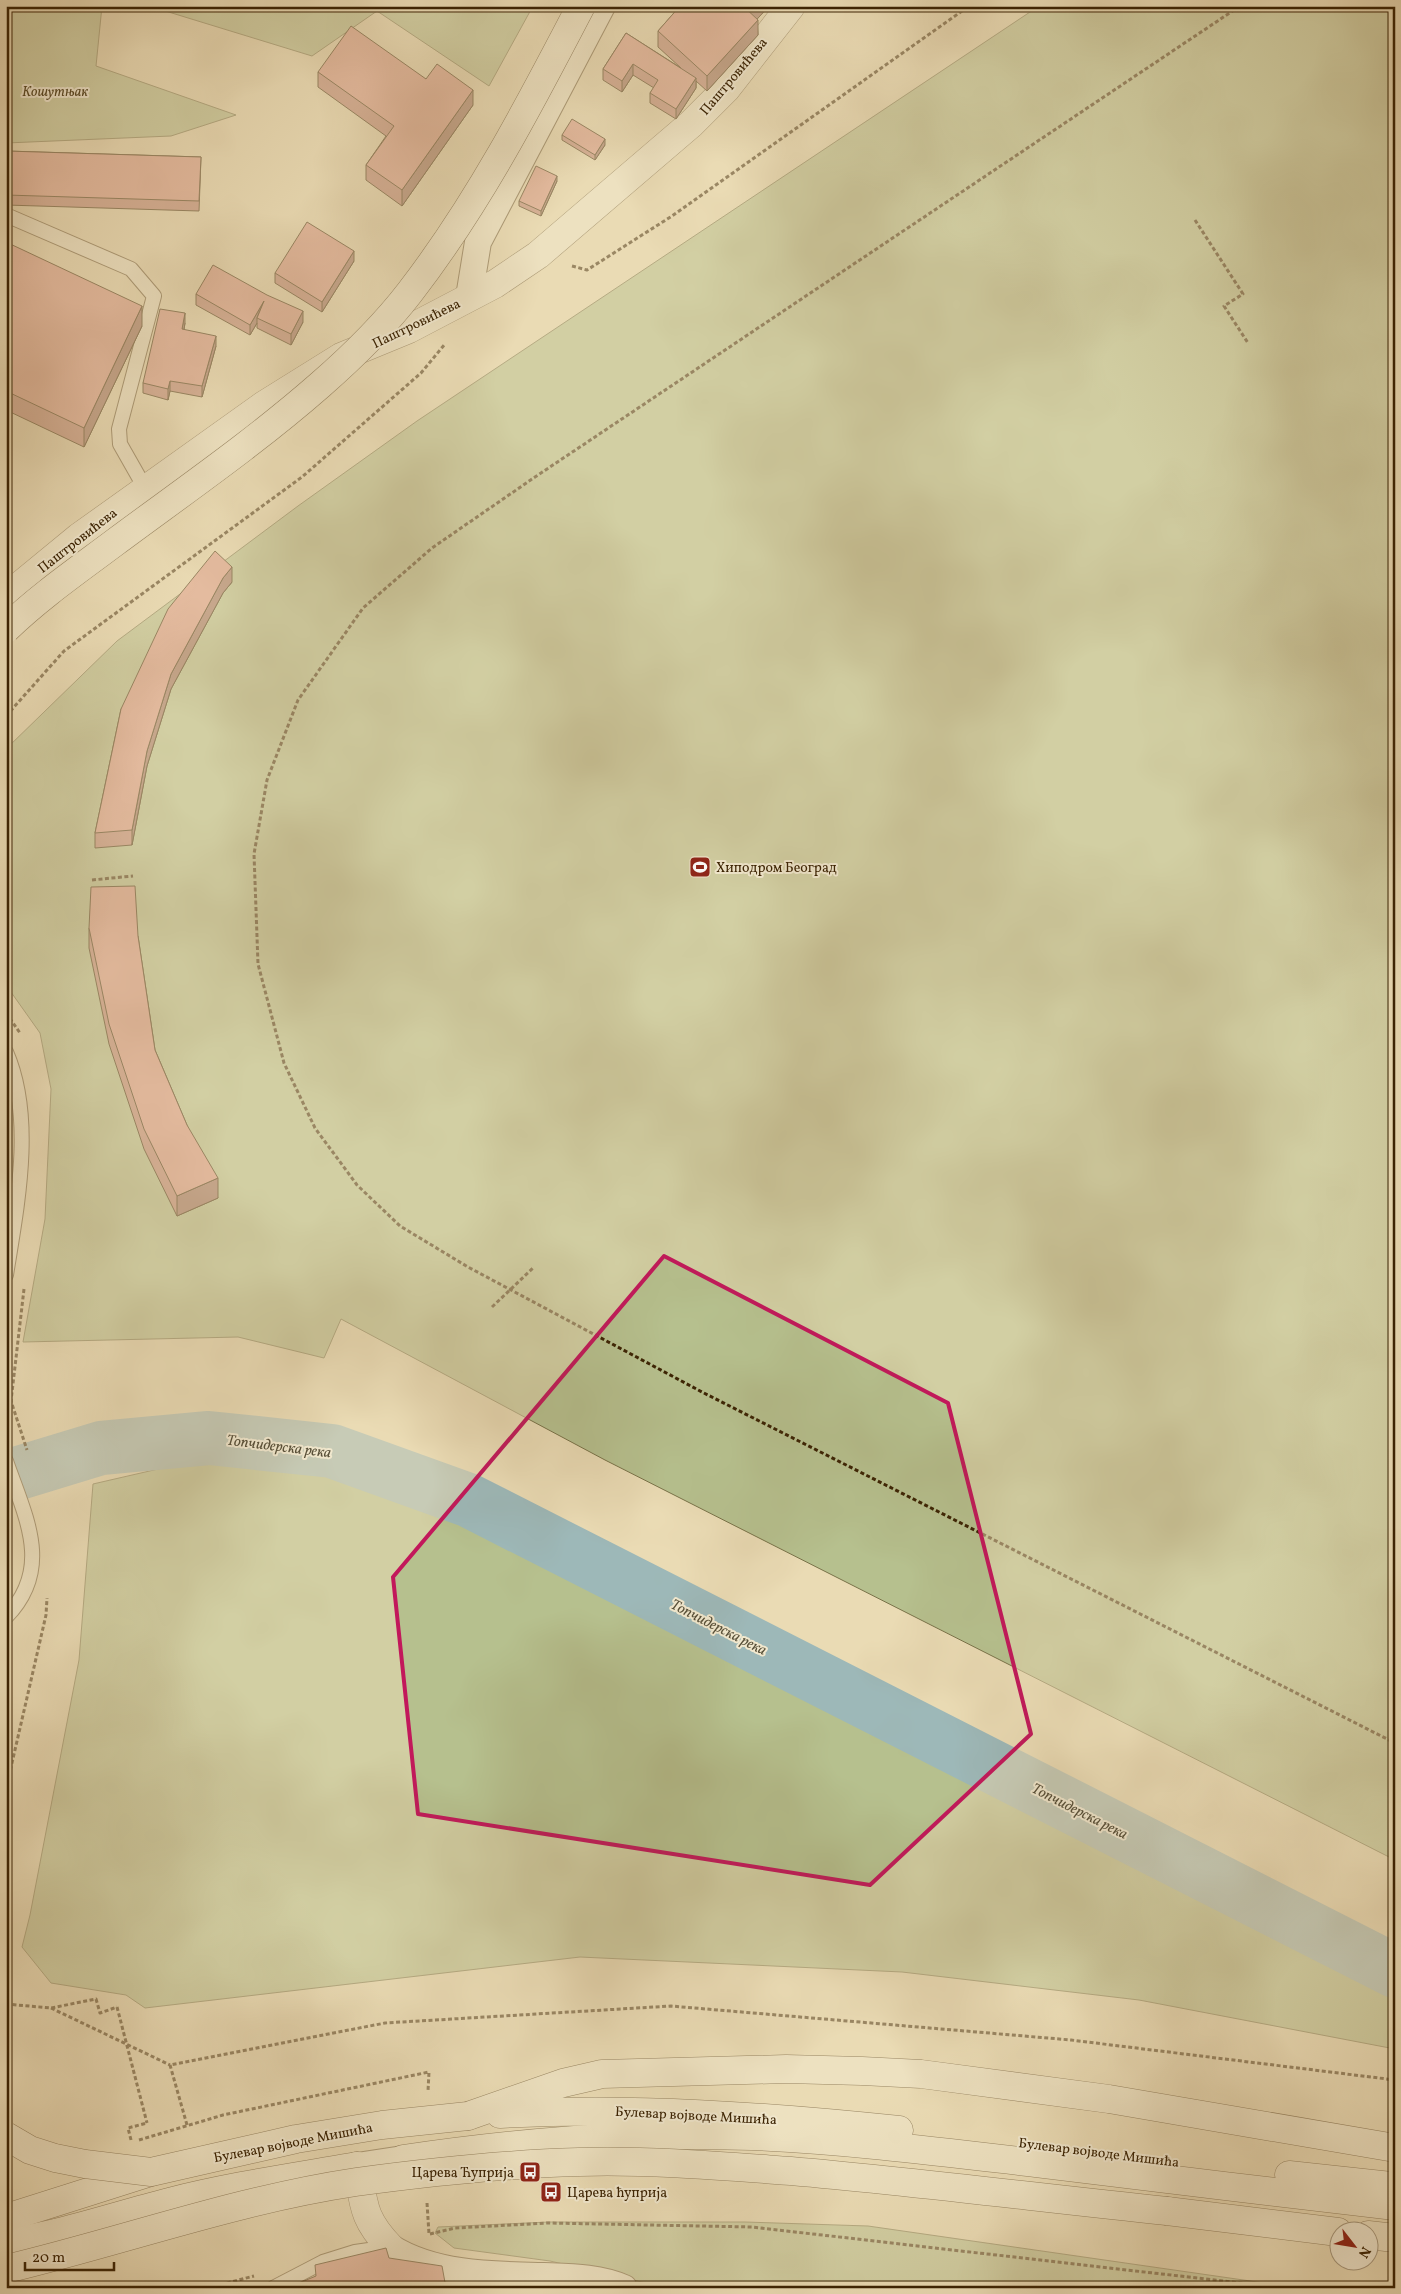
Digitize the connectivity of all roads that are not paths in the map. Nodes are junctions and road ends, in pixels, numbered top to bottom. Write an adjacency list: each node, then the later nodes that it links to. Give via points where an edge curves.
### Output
1 (581, 6): 8 (main road, bridge, via 535,94 469,207 390,317 295,406 54,588)
2 (602, 6): 5 (street, via 478,242)
3 (791, 6): 5 (main road, Паштровићева, via 726,89 691,124 538,255 496,284)
4 (6, 215): 6 (lane, via 131,270 154,296 119,429 120,444)
5 (469, 297): 6 (main road, Паштровићева, via 409,330 332,362)
6 (145, 488): 7 (main road, Паштровићева)
7 (6, 597)
8 (6, 629)
9 (6, 1052): 10 (lane, via 17,1083 22,1127)
10 (6, 1275)
11 (6, 1461): 12 (lane, via 33,1547 29,1584)
12 (6, 1617)
13 (468, 2116): 15 (main road, via 563,2083 602,2074 756,2069 853,2071 921,2074 1060,2092); 18 (main road, Булевар војводе Мишића, bridge, via 296,2139); 19 (main road, Булевар војводе Мишића, via 614,2111 807,2120)
14 (6, 2136): 18 (main road, bridge, via 30,2150 55,2158)
15 (1395, 2148)
16 (403, 2158): 17 (street); 20 (main road, via 558,2141 653,2136 753,2136 923,2150)
17 (357, 2166): 24 (main road, via 170,2202); 27 (main road, via 366,2215 375,2232)
18 (150, 2172): 21 (main road, Булевар војводе Мишића)
19 (1395, 2187)
20 (1395, 2206)
21 (6, 2218)
22 (1328, 2231): 29 (main road, bridge, via 836,2175 669,2163 580,2162 428,2173 299,2192 208,2212)
23 (1378, 2236): 25 (main road)
24 (40, 2238): 26 (main road); 28 (main road)
25 (1395, 2238)
26 (6, 2243)
27 (390, 2247): 30 (street, via 430,2265); 31 (lane, via 354,2252 323,2262)
28 (6, 2259)
29 (6, 2269)
30 (513, 2282): 32 (street, via 574,2277)
31 (273, 2288)
32 (624, 2288)

